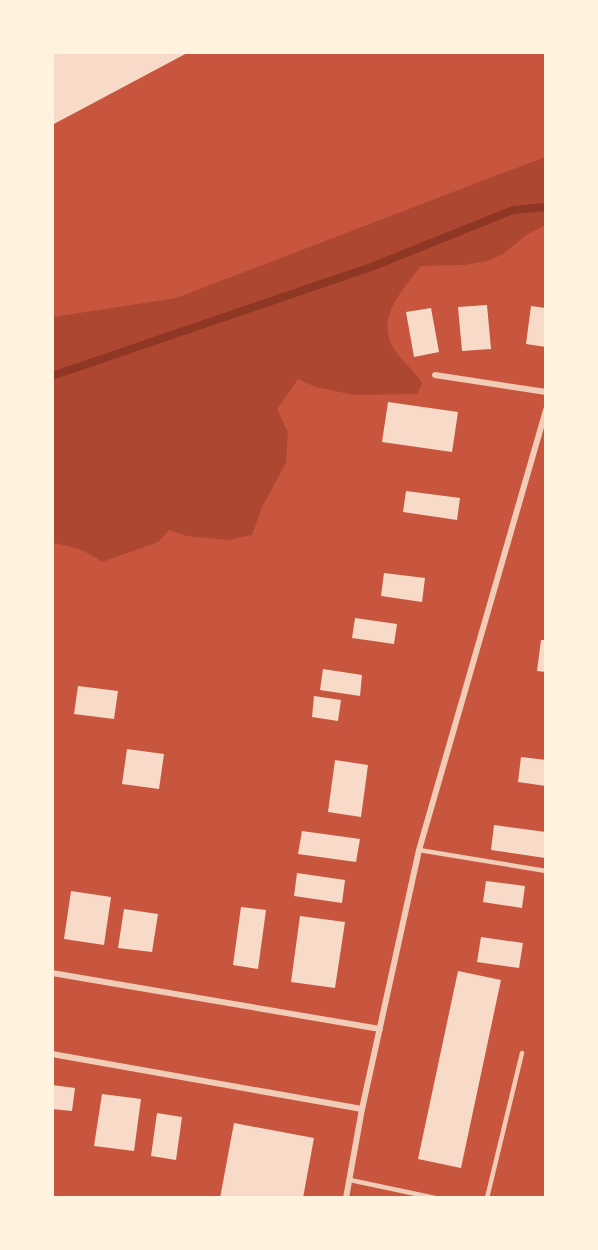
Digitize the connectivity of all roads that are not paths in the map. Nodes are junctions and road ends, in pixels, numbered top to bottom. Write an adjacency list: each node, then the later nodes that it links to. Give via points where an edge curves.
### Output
1 (435, 375): 2 (street)
2 (546, 392)
3 (546, 410): 4 (street)
4 (419, 850): 5 (lane); 7 (street)
5 (546, 871)
6 (52, 973): 7 (street)
7 (380, 1029): 10 (street)
8 (522, 1053): 14 (lane)
9 (52, 1054): 10 (street)
10 (362, 1109): 11 (street)
11 (350, 1180): 12 (street); 13 (lane)
12 (346, 1197)
13 (435, 1197)
14 (488, 1197)

